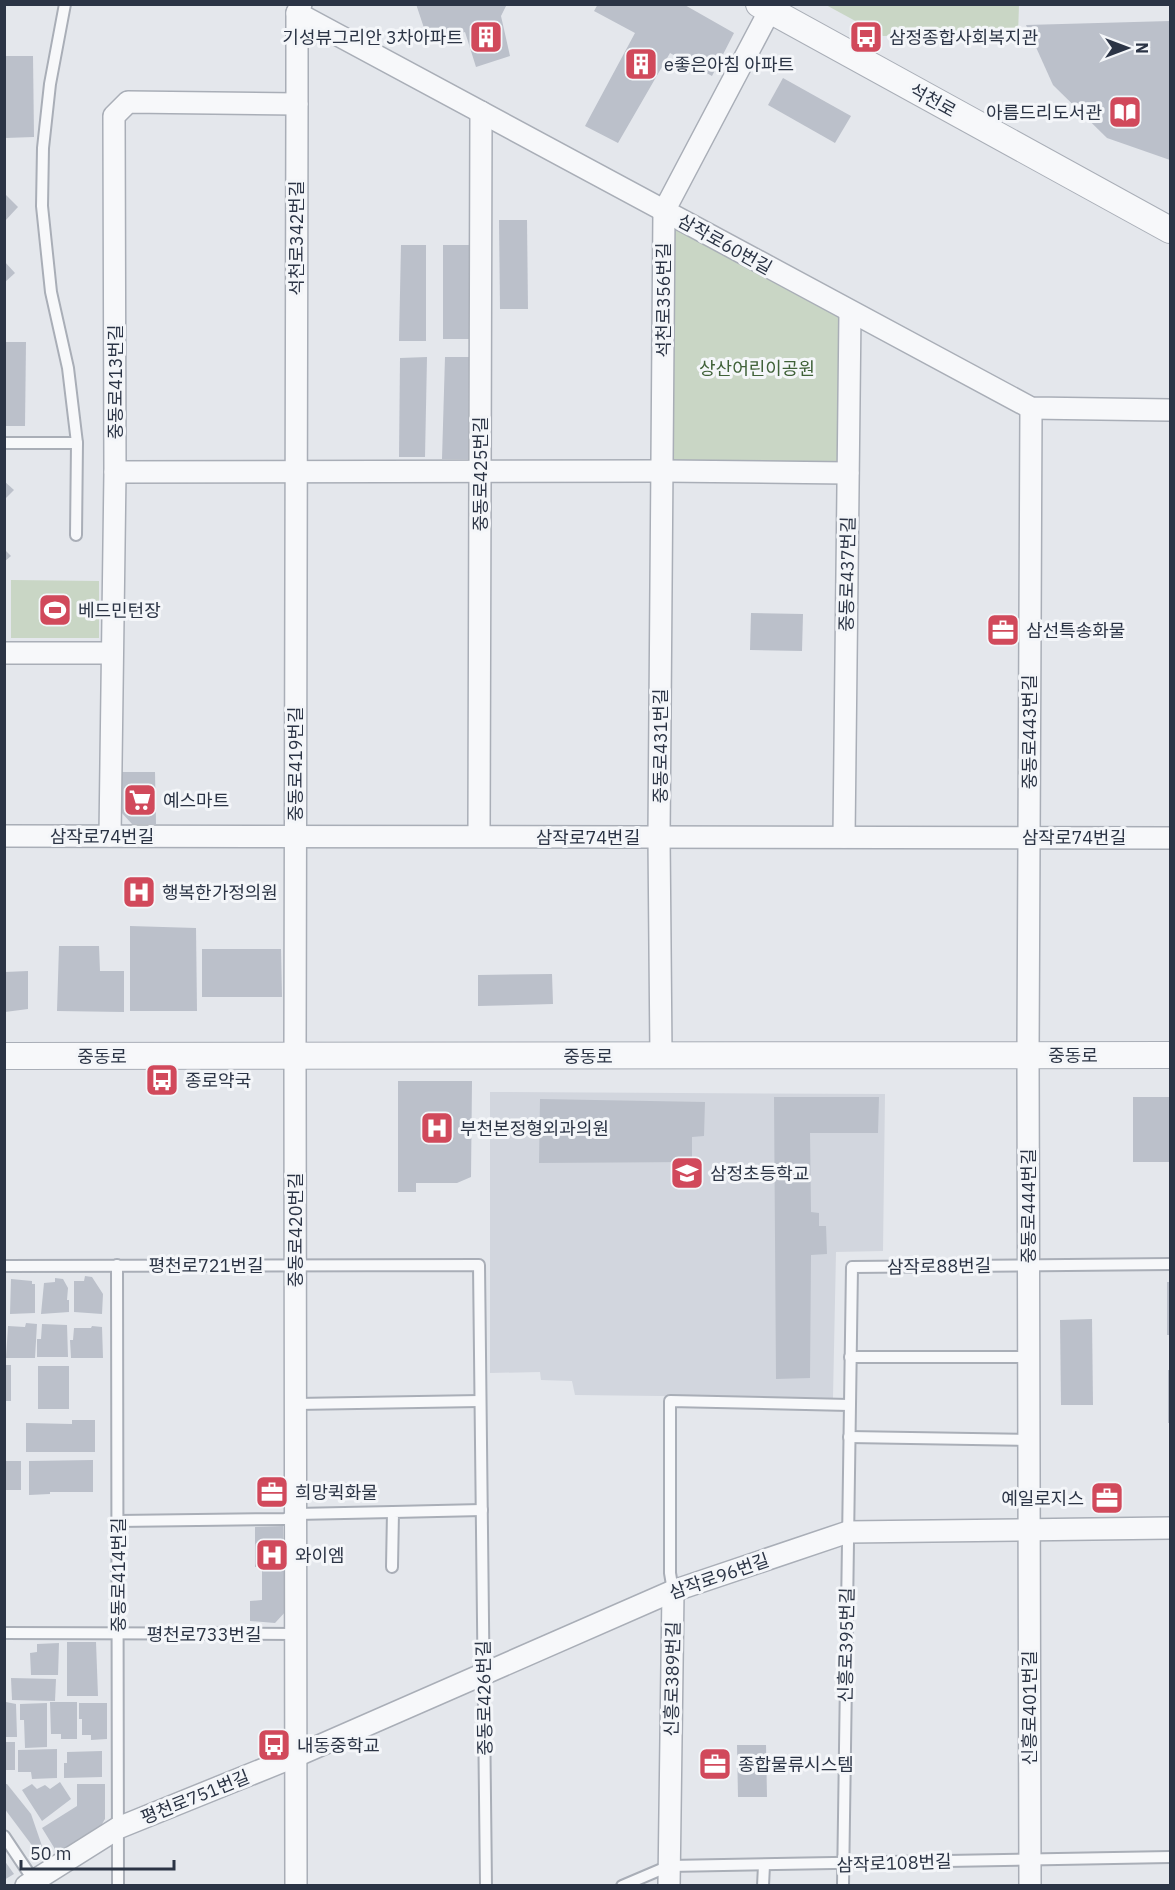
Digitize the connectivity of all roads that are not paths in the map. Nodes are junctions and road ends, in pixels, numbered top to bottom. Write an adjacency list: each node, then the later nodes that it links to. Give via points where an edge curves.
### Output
1 (65, 4): 12 (lane, via 50,84 42,206 51,292 68,368)
2 (764, 7): 6 (street, 석천로356번길); 7 (street, 석천로)
3 (299, 9): 4 (street, 석천로342번길); 5 (street, 삼작로60번길)
4 (297, 104): 15 (street, 중동로413번길, via 128,102 114,116); 16 (street, 석천로342번길)
5 (481, 112): 6 (street, 삼작로60번길); 13 (street, 중동로425번길)
6 (664, 211): 8 (street, 삼작로60번길); 14 (street, 석천로356번길)
7 (1170, 230)
8 (850, 312): 9 (street, 삼작로60번길); 17 (street, 중동로437번길)
9 (1031, 408): 10 (street, 삼작로60번길); 27 (street, 중동로443번길)
10 (1170, 411)
11 (4, 443): 12 (lane)
12 (77, 443): 18 (lane)
13 (480, 471): 14 (street); 16 (street); 24 (street, 중동로425번길)
14 (662, 471): 17 (street); 25 (street, 중동로431번길)
15 (115, 472): 16 (street); 20 (street, 중동로413번길)
16 (296, 472): 23 (street, 중동로419번길)
17 (848, 473): 26 (street, 중동로437번길)
18 (76, 535)
19 (4, 653): 20 (street)
20 (112, 653): 22 (street, 중동로413번길)
21 (4, 836): 22 (street, 삼작로74번길)
22 (110, 836): 23 (street, 삼작로74번길)
23 (295, 836): 24 (street, 삼작로74번길); 32 (street, 중동로419번길)
24 (479, 836): 25 (street, 삼작로74번길)
25 (659, 837): 26 (street, 삼작로74번길); 33 (street, 중동로431번길)
26 (844, 837): 27 (street, 삼작로74번길)
27 (1029, 837): 28 (street, 삼작로74번길); 29 (street, 중동로443번길)
28 (1170, 838)
29 (1028, 1055): 30 (street, 중동로); 33 (street, 중동로); 39 (street, 중동로444번길)
30 (1170, 1055)
31 (4, 1056): 32 (street, 중동로)
32 (295, 1056): 33 (street, 중동로); 36 (street, 중동로420번길)
33 (661, 1056)
34 (1170, 1264): 39 (lane, 삼작로88번길)
35 (117, 1265): 36 (lane, 평천로721번길); 38 (lane, 평천로721번길); 51 (lane, 중동로414번길)
36 (295, 1265): 37 (lane, 평천로721번길); 44 (street, 중동로420번길)
37 (478, 1265): 43 (lane, 중동로426번길)
38 (4, 1266)
39 (1028, 1266): 40 (lane, 삼작로88번길); 42 (street, 중동로444번길)
40 (852, 1267): 41 (lane, 신흥로395번길)
41 (850, 1357): 42 (lane); 45 (lane, 신흥로395번길)
42 (1028, 1357): 47 (street, 중동로444번길)
43 (480, 1401): 44 (lane); 48 (lane, 중동로426번길)
44 (296, 1404): 50 (street, 중동로420번길)
45 (849, 1405): 46 (lane, 신흥로395번길); 56 (lane, 신흥로389번길, via 670,1401)
46 (849, 1437): 47 (lane); 54 (lane, 신흥로395번길)
47 (1028, 1440): 53 (street, 중동로444번길)
48 (482, 1510): 49 (lane); 60 (lane, 중동로426번길)
49 (393, 1512): 50 (lane); 55 (lane)
50 (296, 1514): 51 (lane, via 285,1519); 59 (street, 중동로420번길)
51 (118, 1521): 58 (lane, 중동로414번길)
52 (1170, 1528): 53 (street, 삼작로96번길)
53 (1029, 1530): 54 (street, 삼작로96번길); 65 (street, 신흥로401번길)
54 (848, 1532): 56 (street, 삼작로96번길); 66 (lane, 신흥로395번길)
55 (392, 1567)
56 (673, 1591): 60 (street, 삼작로96번길); 68 (street, 신흥로389번길)
57 (4, 1633): 58 (lane, 평천로733번길)
58 (118, 1633): 59 (lane, 평천로733번길); 62 (lane, 중동로414번길)
59 (296, 1634): 61 (street, 중동로420번길)
60 (483, 1674): 61 (street, 삼작로96번길); 72 (lane, 중동로426번길)
61 (296, 1756): 62 (street, 평천로751번길); 71 (street, 중동로420번길)
62 (118, 1828): 69 (street, 평천로751번길); 70 (lane, 중동로414번길)
63 (4, 1836): 69 (lane, 평천로751번길)
64 (1170, 1857): 65 (lane, 삼작로108번길)
65 (1030, 1859): 66 (lane, 삼작로108번길); 76 (street, 신흥로401번길)
66 (843, 1864): 67 (lane, 삼작로108번길); 75 (lane, 신흥로395번길)
67 (764, 1865): 68 (lane, 삼작로108번길); 74 (lane)
68 (669, 1876): 73 (lane, 삼작로108번길)
69 (30, 1883)
70 (118, 1886)
71 (296, 1886)
72 (486, 1886)
73 (622, 1886)
74 (763, 1886)
75 (843, 1886)
76 (1030, 1886)

